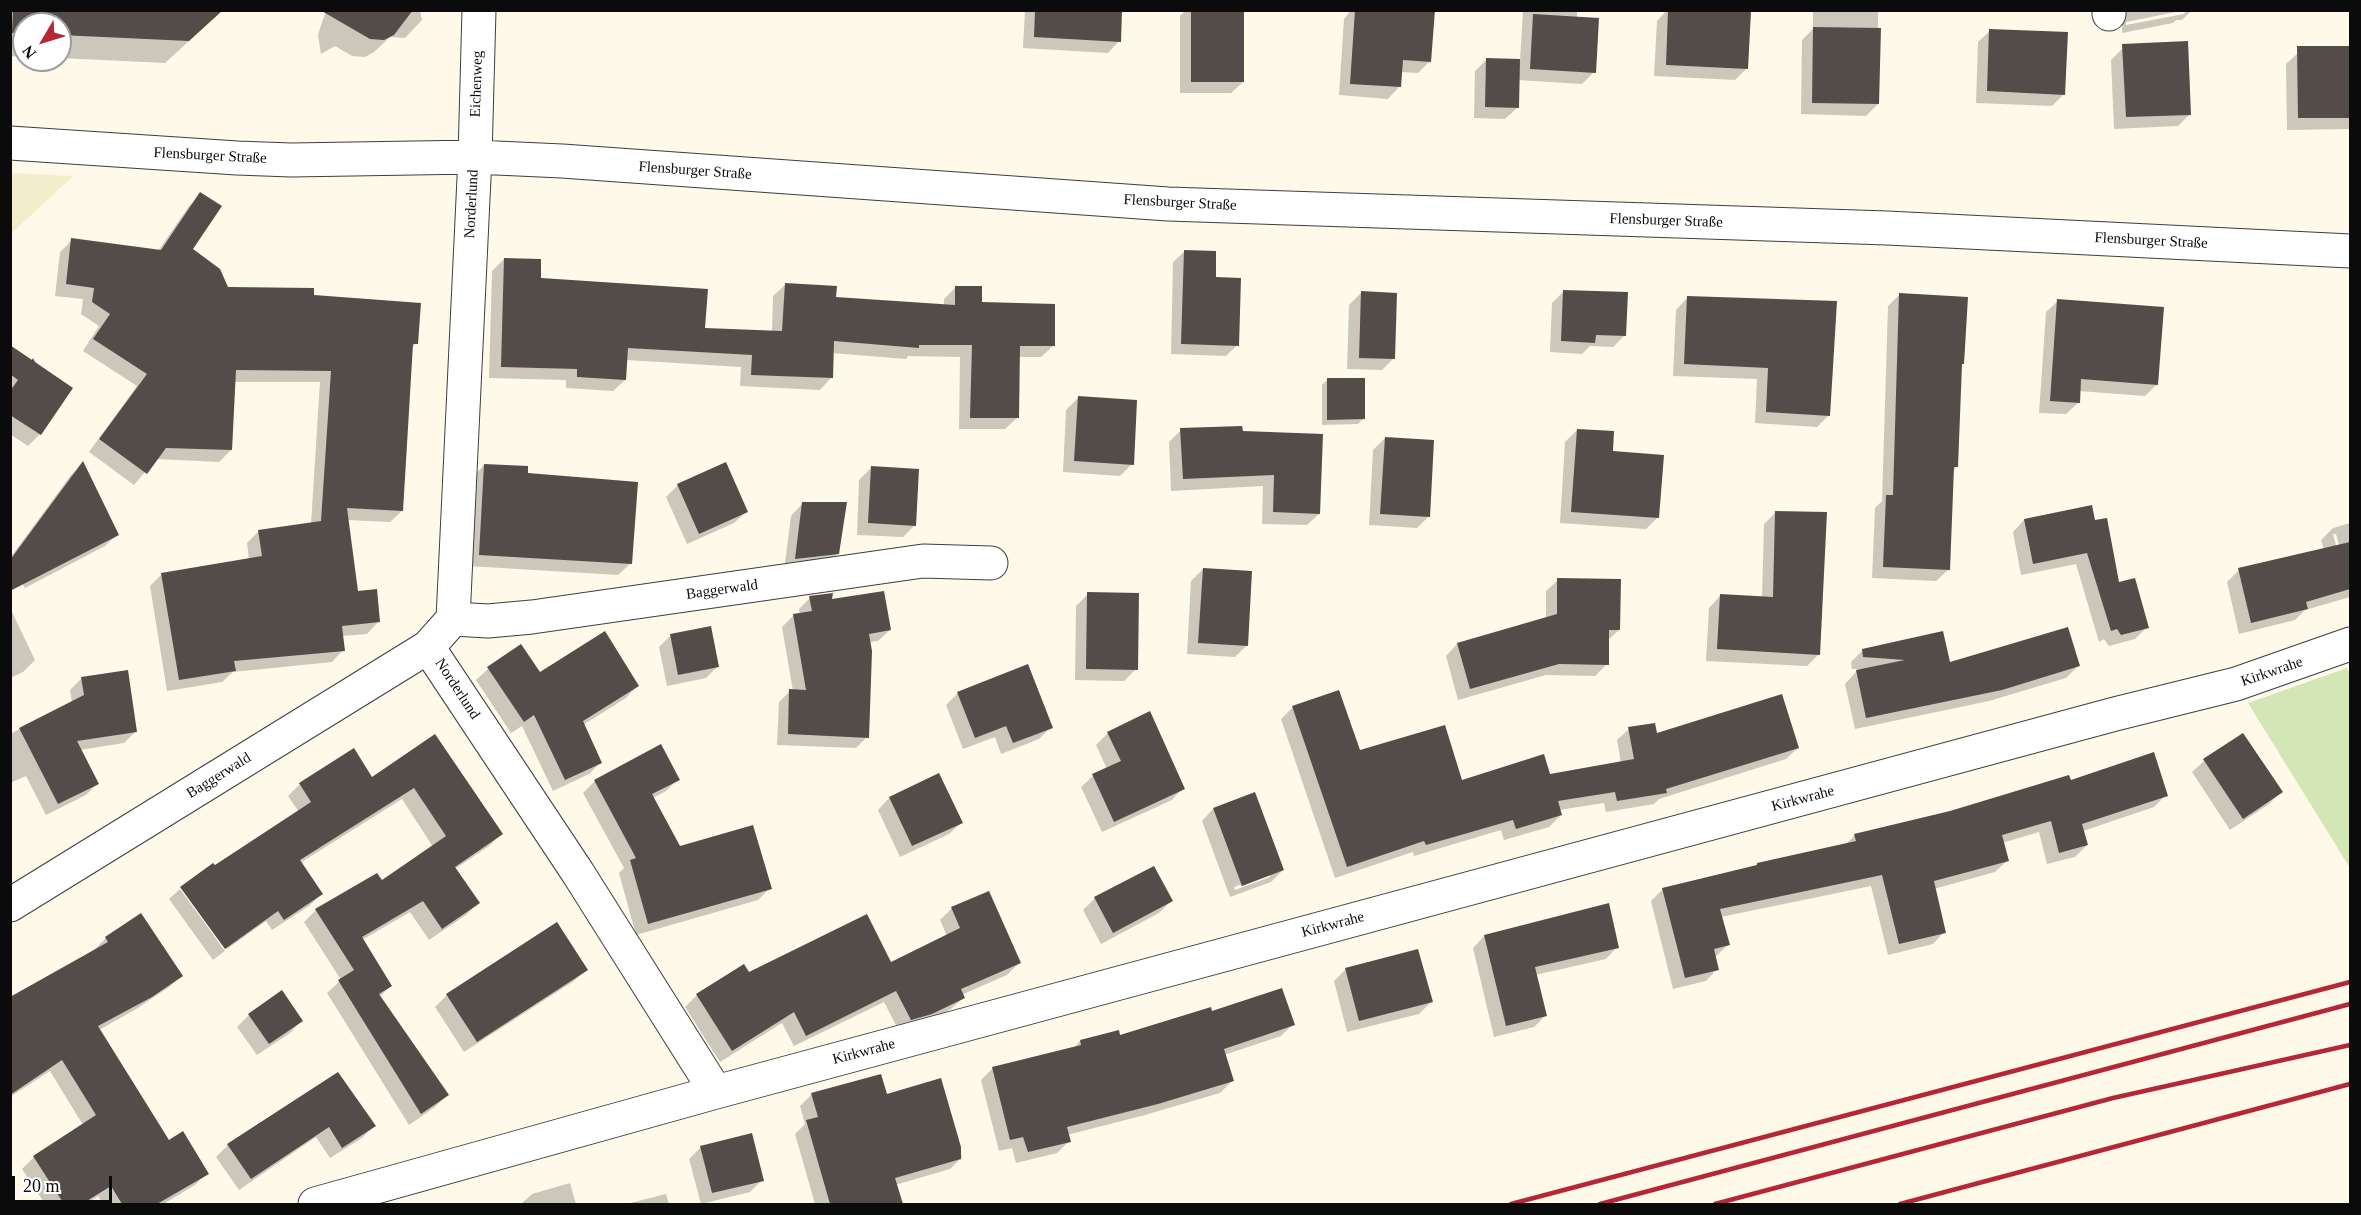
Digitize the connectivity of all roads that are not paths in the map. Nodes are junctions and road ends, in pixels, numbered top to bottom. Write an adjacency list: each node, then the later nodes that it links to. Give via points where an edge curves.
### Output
1 (479, 10): 3 (street, Eichenweg)
2 (10, 143): 3 (street, Flensburger Straße, via 280,159)
3 (475, 157): 4 (street, Flensburger Straße, via 1168,204 1887,228); 6 (street, Norderlund)
4 (2350, 251)
5 (991, 563): 6 (street, Baggerwald, via 923,561 532,617)
6 (453, 619): 8 (street, Norderlund)
7 (2350, 644): 10 (street, Kirkwrahe, via 2236,684)
8 (428, 646): 9 (street, Baggerwald); 10 (street, Norderlund)
9 (10, 905)
10 (716, 1092): 11 (street, Kirkwrahe)
11 (315, 1204)

